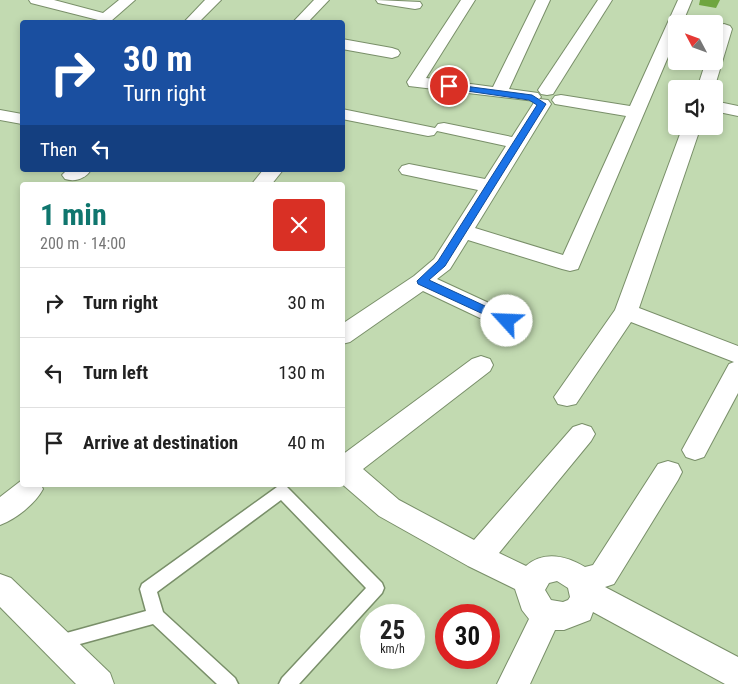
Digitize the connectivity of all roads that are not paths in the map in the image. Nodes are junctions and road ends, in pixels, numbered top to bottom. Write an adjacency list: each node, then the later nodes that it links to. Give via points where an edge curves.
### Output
1 (128, 0): 9 (street, via 106,18)
2 (214, 0): 11 (street)
3 (322, 0): 12 (street)
4 (383, 0): 10 (street)
5 (468, 0): 17 (street, via 415,82)
6 (543, 0): 17 (street)
7 (605, 0): 18 (street)
8 (685, 0): 21 (street)
9 (47, 1)
10 (415, 5)
11 (193, 20)
12 (302, 20)
13 (724, 29): 16 (street)
14 (345, 45): 15 (street)
15 (392, 53)
16 (708, 80)
17 (499, 93): 18 (street)
18 (545, 98): 21 (street); 26 (street)
19 (723, 108): 20 (street)
20 (738, 111)
21 (636, 112): 31 (street, via 570,264)
22 (345, 114): 26 (street)
23 (0, 115): 24 (street)
24 (20, 119)
25 (689, 135): 33 (street)
26 (516, 143): 30 (street)
27 (409, 170): 30 (street)
28 (271, 172): 29 (street)
29 (263, 182)
30 (489, 186): 31 (street)
31 (462, 231): 32 (street, via 442,264)
32 (422, 281): 34 (street); 35 (street)
33 (626, 312): 36 (street); 39 (street)
34 (507, 321)
35 (345, 334)
36 (738, 355)
37 (481, 365): 42 (street)
38 (738, 370): 41 (street)
39 (567, 397)
40 (582, 434): 47 (street)
41 (695, 450)
42 (345, 467)
43 (345, 470): 47 (street, via 389,508)
44 (668, 472): 50 (street, via 603,575)
45 (29, 489): 46 (street)
46 (0, 513)
47 (478, 557): 48 (street)
48 (530, 582): 50 (street, via 541,571 557,568 565,570); 51 (street, via 534,603)
49 (0, 587): 53 (street)
50 (583, 589): 51 (street, via 579,610 572,615); 54 (street)
51 (547, 614): 58 (street)
52 (156, 616): 53 (lane); 56 (lane); 57 (lane, via 148,589 282,491 376,588)
53 (56, 642): 55 (street)
54 (732, 669)
55 (98, 684)
56 (229, 684)
57 (288, 684)
58 (513, 684)

